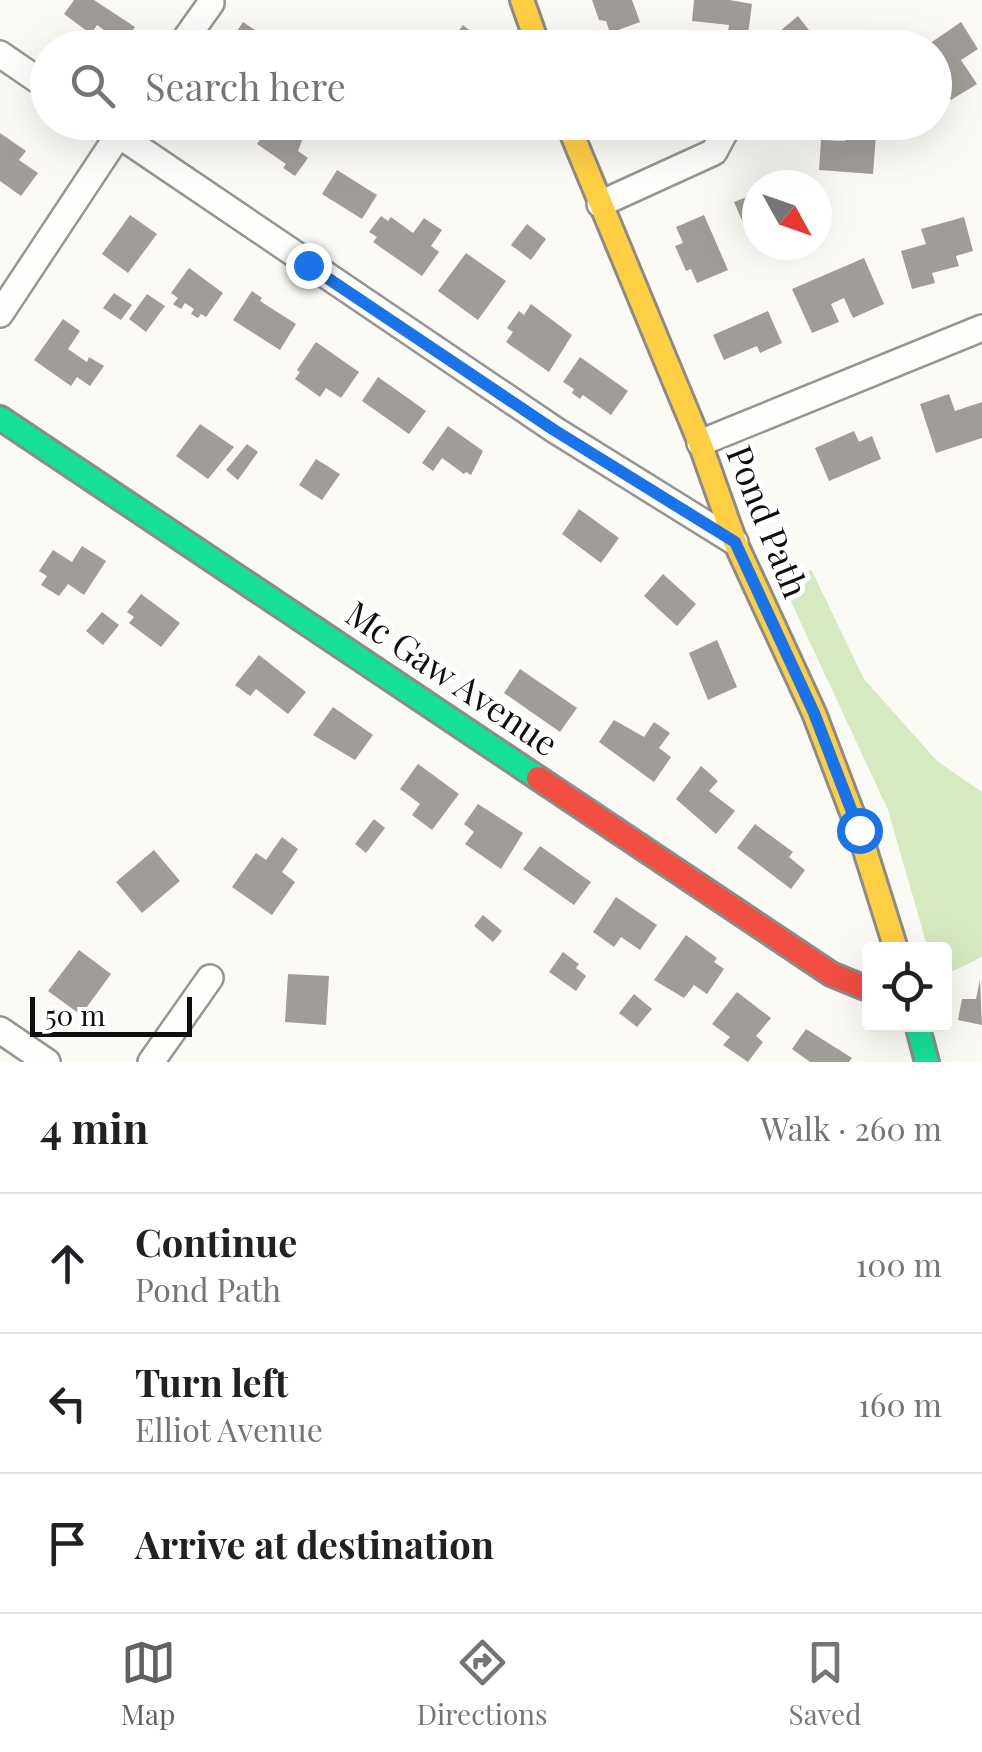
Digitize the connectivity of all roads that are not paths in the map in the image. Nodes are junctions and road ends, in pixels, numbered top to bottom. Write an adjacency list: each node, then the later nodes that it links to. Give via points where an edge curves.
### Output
1 (522, 0): 4 (street)
2 (211, 3): 3 (street)
3 (192, 30)
4 (533, 30)
5 (0, 54): 6 (street)
6 (30, 74)
7 (107, 140): 12 (street)
8 (134, 140): 16 (street, via 554,430)
9 (575, 140): 11 (street, Pond Path)
10 (720, 140): 11 (street, via 714,152)
11 (600, 204): 15 (street, Pond Path)
12 (0, 314)
13 (982, 328): 15 (street)
14 (0, 418): 19 (street, Mc Gaw Avenue, via 832,974)
15 (700, 443): 16 (street, Pond Path)
16 (735, 542): 17 (street, Pond Path, via 814,713)
17 (894, 942)
18 (210, 978): 23 (street)
19 (862, 987)
20 (0, 1030): 22 (street)
21 (919, 1032): 24 (street)
22 (46, 1062)
23 (152, 1062)
24 (928, 1062)

